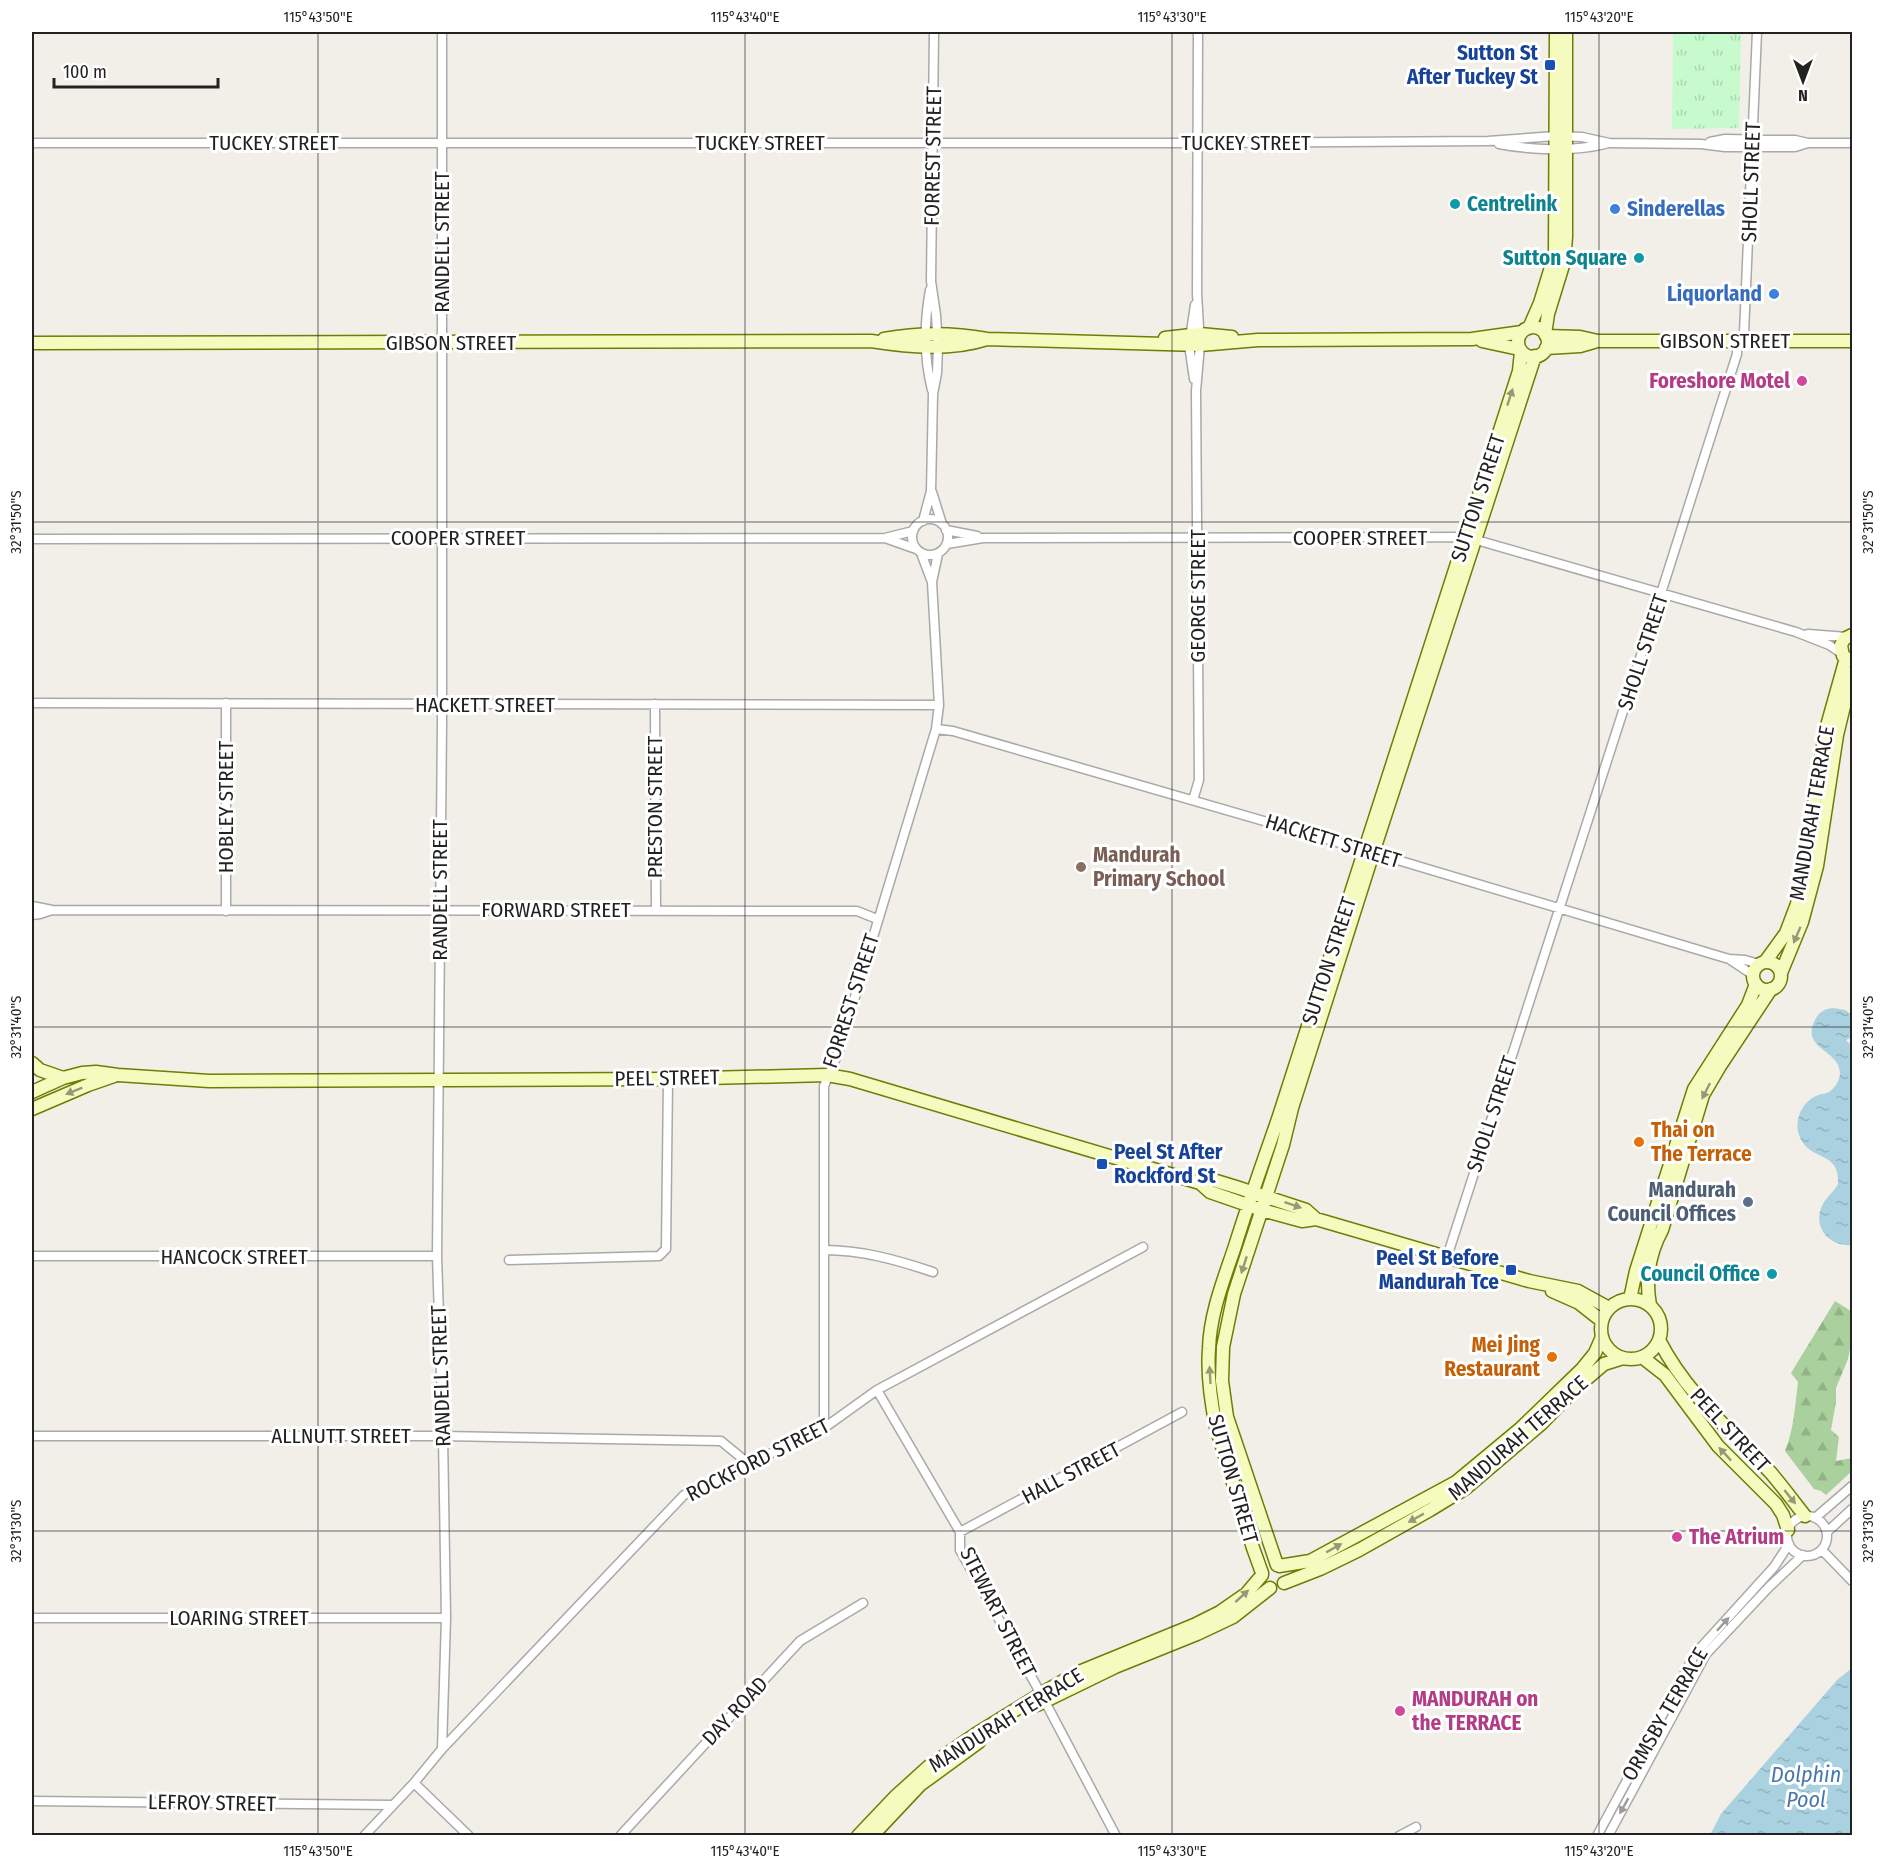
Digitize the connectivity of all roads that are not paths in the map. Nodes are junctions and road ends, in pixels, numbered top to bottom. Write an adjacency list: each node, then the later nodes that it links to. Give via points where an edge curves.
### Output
1 (442, 32): 10 (street, RANDELL STREET)
2 (934, 32): 7 (street, FORREST STREET)
3 (1198, 32): 11 (street, GEORGE STREET)
4 (1556, 32): 8 (main road)
5 (1566, 32): 8 (main road)
6 (1757, 32): 12 (street, SHOLL STREET)
7 (933, 142): 10 (street, TUCKEY STREET); 11 (street, TUCKEY STREET); 18 (street, FORREST STREET, via 931,281 927,306)
8 (1561, 142): 11 (street, TUCKEY STREET, via 1515,147 1488,141); 12 (street, TUCKEY STREET, via 1582,137 1609,143 1725,147); 14 (main road, via 1555,254 1540,303); 16 (main road, via 1566,237)
9 (32, 143): 10 (street, TUCKEY STREET)
10 (442, 143): 22 (street, RANDELL STREET)
11 (1198, 143): 17 (street, GEORGE STREET)
12 (1753, 143): 13 (street, TUCKEY STREET, via 1796,147 1808,143); 19 (street, SHOLL STREET)
13 (1852, 143)
14 (1525, 330): 15 (main road, GIBSON STREET); 16 (main road, via 1538,328); 23 (main road, via 1518,340)
15 (1472, 339): 17 (main road, GIBSON STREET); 23 (main road, GIBSON STREET)
16 (1546, 339): 19 (main road, GIBSON STREET, via 1580,346 1598,341); 24 (main road, via 1544,352)
17 (1195, 340): 18 (main road, GIBSON STREET, via 987,339 963,335); 32 (street, GEORGE STREET)
18 (932, 341): 22 (main road, GIBSON STREET, via 900,336 871,341); 25 (street, FORREST STREET, via 937,373)
19 (1741, 341): 20 (main road, GIBSON STREET); 39 (street, SHOLL STREET)
20 (1852, 341)
21 (32, 343): 22 (main road, GIBSON STREET)
22 (442, 343): 29 (street, RANDELL STREET)
23 (1520, 350): 24 (main road); 34 (main road, SUTTON STREET, one-way to 23, via 1519,371)
24 (1535, 356): 34 (main road, SUTTON STREET)
25 (931, 491): 26 (street, FORREST STREET); 27 (street, FORREST STREET)
26 (923, 521): 27 (street, via 933,520); 28 (street)
27 (944, 527): 31 (street, COOPER STREET); 35 (street)
28 (913, 531): 30 (street, COOPER STREET); 36 (street, via 912,540)
29 (441, 538): 30 (street, COOPER STREET); 33 (street, COOPER STREET); 47 (street, RANDELL STREET)
30 (885, 538): 36 (street, COOPER STREET)
31 (983, 538): 32 (street, COOPER STREET); 35 (street, COOPER STREET)
32 (1198, 538): 34 (street, COOPER STREET); 50 (street, GEORGE STREET, via 1199,780)
33 (32, 539)
34 (1470, 539): 39 (street, COOPER STREET); 51 (main road, SUTTON STREET)
35 (947, 544): 37 (street)
36 (919, 551): 37 (street); 38 (street, FORREST STREET)
37 (938, 554): 38 (street, FORREST STREET)
38 (932, 582): 48 (street, FORREST STREET)
39 (1662, 593): 40 (street, COOPER STREET); 53 (street, SHOLL STREET)
40 (1796, 632): 41 (street, COOPER STREET); 42 (street, COOPER STREET, via 1829,645)
41 (1850, 636): 42 (main road, MANDURAH TERRACE, via 1840,645)
42 (1846, 657): 60 (main road, MANDURAH TERRACE, via 1825,733 1797,904 1786,933)
43 (1852, 673): 61 (main road, MANDURAH TERRACE, one-way to 61, via 1837,735 1817,866 1802,922)
44 (32, 704): 45 (street, HACKETT STREET)
45 (226, 704): 47 (street, HACKETT STREET); 56 (street, HOBLEY STREET)
46 (655, 704): 47 (street, HACKETT STREET); 48 (street, HACKETT STREET); 55 (street, PRESTON STREET)
47 (442, 705): 57 (street, RANDELL STREET)
48 (939, 705): 49 (street, FORREST STREET)
49 (936, 729): 50 (street, HACKETT STREET); 59 (street, FORREST STREET)
50 (1193, 800): 51 (street, HACKETT STREET)
51 (1369, 851): 53 (street, HACKETT STREET); 71 (main road, SUTTON STREET)
52 (32, 906): 54 (street, FORWARD STREET)
53 (1558, 908): 60 (street, HACKETT STREET); 82 (street, SHOLL STREET)
54 (52, 910): 56 (street, FORWARD STREET); 58 (street, FORWARD STREET)
55 (656, 910): 57 (street, FORWARD STREET); 59 (street, FORWARD STREET, via 857,911)
56 (226, 911): 57 (street, FORWARD STREET)
57 (439, 911): 68 (street, RANDELL STREET)
58 (32, 915)
59 (878, 919): 65 (street, FORREST STREET)
60 (1758, 971): 61 (main road, via 1773,963); 62 (main road, via 1763,989); 88 (main road, MANDURAH TERRACE, via 1748,1005 1694,1089)
61 (1781, 973): 62 (main road, via 1779,983)
62 (1772, 989): 89 (main road, one-way to 89, via 1703,1095 1654,1245 1648,1270)
63 (32, 1063): 66 (main road)
64 (118, 1075): 66 (main road, PEEL STREET, via 96,1072); 68 (main road, PEEL STREET, via 209,1081); 70 (main road, PEEL STREET, one-way to 70)
65 (828, 1076): 67 (main road, PEEL STREET); 72 (main road, PEEL STREET, via 850,1079); 79 (street, FORREST STREET, via 823,1098)
66 (63, 1078): 69 (main road, PEEL STREET)
67 (668, 1079): 68 (main road, PEEL STREET); 83 (street, via 666,1249 659,1256)
68 (438, 1080): 81 (street, RANDELL STREET)
69 (32, 1092)
70 (32, 1109)
71 (1283, 1121): 73 (main road, SUTTON STREET); 74 (main road, SUTTON STREET)
72 (1200, 1183): 73 (main road, PEEL STREET, via 1213,1180); 75 (main road, PEEL STREET, via 1210,1192)
73 (1252, 1192): 74 (main road, PEEL STREET); 75 (main road, SUTTON STREET)
74 (1266, 1197): 76 (main road, SUTTON STREET); 77 (main road, PEEL STREET, one-way to 77, via 1306,1210)
75 (1248, 1205): 76 (main road, PEEL STREET); 86 (main road, SUTTON STREET)
76 (1262, 1210): 77 (main road, PEEL STREET, via 1302,1221); 87 (main road, SUTTON STREET, one-way to 87)
77 (1316, 1219): 82 (main road, PEEL STREET)
78 (1143, 1247): 96 (street, ROCKFORD STREET)
79 (824, 1250): 84 (street, via 864,1254); 98 (street, FORREST STREET)
80 (32, 1256): 81 (street, HANCOCK STREET)
81 (436, 1256): 100 (street, RANDELL STREET)
82 (1447, 1257): 85 (main road, PEEL STREET)
83 (509, 1260)
84 (933, 1272)
85 (1529, 1281): 90 (main road, PEEL STREET, via 1578,1291); 91 (main road, PEEL STREET, via 1579,1302)
86 (1220, 1291): 87 (main road); 112 (main road, SUTTON STREET, one-way to 86, via 1212,1406 1208,1350)
87 (1234, 1294): 111 (main road, SUTTON STREET, via 1223,1347 1227,1417)
88 (1630, 1299): 89 (main road); 90 (main road)
89 (1650, 1305): 93 (main road, via 1661,1325)
90 (1609, 1308): 91 (main road)
91 (1602, 1321): 92 (main road)
92 (1602, 1337): 95 (main road, via 1613,1353); 111 (main road, MANDURAH TERRACE, one-way to 92, via 1310,1561 1456,1482 1521,1428 1582,1369)
93 (1659, 1340): 94 (main road); 104 (main road, PEEL STREET, one-way to 104, via 1689,1387)
94 (1642, 1357): 95 (main road); 105 (main road, PEEL STREET, one-way to 94, via 1776,1504 1718,1446 1665,1375)
95 (1623, 1358): 114 (main road, MANDURAH TERRACE, one-way to 114, via 1604,1364 1466,1488 1359,1550)
96 (877, 1390): 98 (street, ROCKFORD STREET); 106 (street, STEWART STREET)
97 (1182, 1413): 106 (street, HALL STREET)
98 (824, 1428): 101 (street, ROCKFORD STREET)
99 (32, 1436): 100 (street, ALLNUTT STREET)
100 (443, 1436): 101 (street, ALLNUTT STREET, via 721,1441); 118 (street, RANDELL STREET)
101 (749, 1464): 120 (street, ROCKFORD STREET, via 684,1495)
102 (1852, 1486): 104 (street)
103 (1852, 1509): 107 (street)
104 (1810, 1517): 105 (street, via 1795,1520); 107 (street, via 1821,1521)
105 (1788, 1530): 108 (street)
106 (960, 1532): 119 (street, STEWART STREET, via 960,1550)
107 (1827, 1532): 109 (street)
108 (1789, 1544): 110 (street); 132 (street, ORMSBY TERRACE, one-way to 108, via 1695,1654 1774,1568)
109 (1822, 1550): 110 (street); 113 (street)
110 (1803, 1556): 133 (street, ORMSBY TERRACE, one-way to 133, via 1706,1654)
111 (1278, 1566): 112 (main road, via 1267,1566); 114 (main road, via 1284,1572)
112 (1262, 1574): 115 (main road, via 1264,1584); 119 (main road, MANDURAH TERRACE, one-way to 112, via 1078,1672 1220,1612 1245,1594)
113 (1852, 1581)
114 (1284, 1582): 115 (main road, via 1280,1587)
115 (1270, 1588): 119 (main road, MANDURAH TERRACE, via 1233,1617)
116 (863, 1603): 127 (street, DAY ROAD, via 800,1641)
117 (32, 1618): 118 (street, LOARING STREET)
118 (446, 1618): 120 (street, RANDELL STREET)
119 (1042, 1697): 128 (main road, MANDURAH TERRACE, via 928,1767); 129 (main road, MANDURAH TERRACE, via 920,1785); 130 (street, STEWART STREET)
120 (442, 1749): 121 (street, ROCKFORD STREET)
121 (414, 1783): 123 (street, ROCKFORD STREET); 126 (street)
122 (32, 1801): 123 (street, LEFROY STREET)
123 (393, 1805): 125 (street, ROCKFORD STREET)
124 (1416, 1827): 131 (street)
125 (364, 1836)
126 (469, 1836)
127 (620, 1836)
128 (858, 1836)
129 (872, 1836)
130 (1116, 1836)
131 (1399, 1836)
132 (1597, 1836)
133 (1608, 1836)

